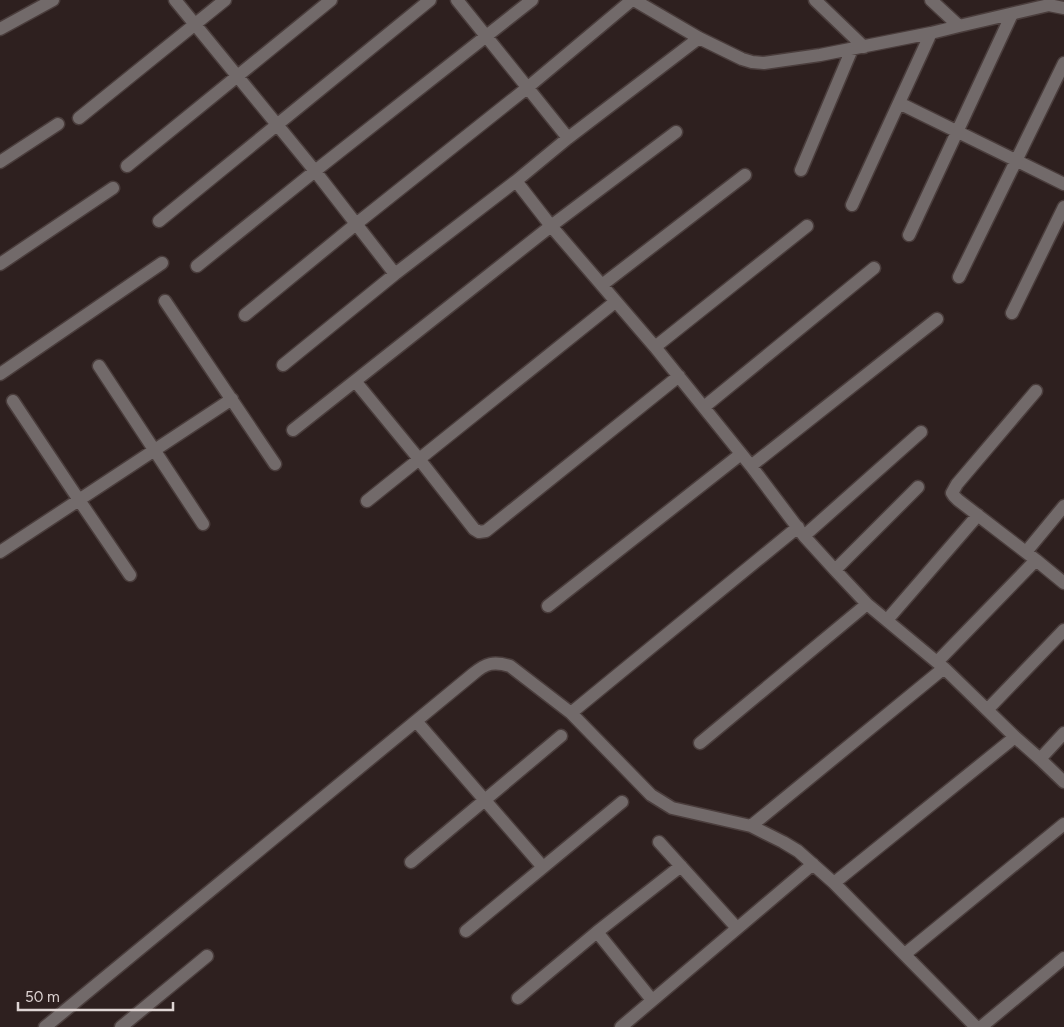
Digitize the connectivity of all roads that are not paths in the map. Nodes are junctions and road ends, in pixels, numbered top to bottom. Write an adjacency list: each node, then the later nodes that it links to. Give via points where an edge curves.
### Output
1 (53, 0): 16 (street)
2 (175, 0): 14 (street)
3 (225, 0): 14 (street)
4 (331, 0): 22 (street)
5 (430, 0): 27 (street)
6 (457, 0): 18 (street)
7 (532, 0): 18 (street)
8 (633, 0): 19 (street); 23 (street)
9 (815, 0): 20 (street)
10 (931, 0): 15 (street)
11 (1046, 3): 12 (street); 13 (street)
12 (1064, 8)
13 (1012, 14): 15 (street); 29 (street)
14 (194, 25): 22 (street); 25 (street)
15 (959, 26): 17 (street)
16 (0, 29)
17 (931, 33): 20 (street); 24 (street)
18 (486, 37): 23 (street); 35 (street)
19 (698, 38): 20 (street, via 742,59 764,63); 30 (street)
20 (858, 48): 34 (street)
21 (1064, 63): 31 (street)
22 (238, 76): 27 (street); 33 (street)
23 (528, 88): 30 (street); 43 (street)
24 (899, 103): 29 (street); 40 (street)
25 (79, 118)
26 (58, 124): 32 (street)
27 (277, 124): 35 (street); 42 (street)
28 (676, 132): 44 (street)
29 (957, 132): 31 (street); 46 (street)
30 (568, 138): 37 (street)
31 (1016, 161): 38 (street); 52 (street)
32 (0, 162)
33 (127, 166)
34 (801, 170)
35 (315, 171): 43 (street); 49 (street)
36 (745, 175): 53 (street)
37 (516, 181): 44 (street); 51 (street)
38 (1064, 184)
39 (113, 188): 48 (street)
40 (852, 204)
41 (1064, 207): 56 (street)
42 (159, 221)
43 (356, 224): 51 (street); 57 (street)
44 (551, 226): 53 (street); 64 (street)
45 (806, 226): 59 (street)
46 (910, 234)
47 (162, 263): 62 (street)
48 (0, 264)
49 (198, 266)
50 (874, 268): 68 (street)
51 (396, 274): 60 (street)
52 (959, 278)
53 (602, 285): 55 (street)
54 (165, 301): 66 (street)
55 (615, 302): 59 (street); 73 (street)
56 (1012, 313)
57 (245, 315)
58 (937, 319): 75 (street)
59 (655, 347): 63 (street)
60 (283, 365)
61 (99, 366): 71 (street)
62 (0, 374)
63 (679, 376): 68 (street); 73 (street, via 486,531 474,529)
64 (354, 381): 69 (street); 73 (street)
65 (1036, 391): 80 (street, via 954,488 954,496)
66 (232, 399): 71 (street); 74 (street)
67 (13, 401): 77 (street)
68 (704, 407): 72 (street)
69 (293, 430)
70 (921, 432): 82 (street)
71 (154, 450): 77 (street); 81 (street)
72 (741, 454): 75 (street); 89 (street)
73 (419, 459): 78 (street)
74 (275, 464)
75 (751, 466): 82 (street)
76 (918, 488): 85 (street)
77 (79, 500): 83 (street); 86 (street)
78 (367, 501)
79 (1064, 506): 84 (street)
80 (978, 514): 84 (street); 90 (street)
81 (203, 524)
82 (801, 531): 85 (street); 94 (street)
83 (1, 549)
84 (1031, 556): 87 (street); 92 (street)
85 (835, 570): 88 (street)
86 (130, 575)
87 (1064, 583)
88 (867, 604): 90 (street); 99 (street)
89 (548, 606)
90 (887, 620): 92 (street)
91 (1064, 630): 93 (street)
92 (940, 665): 93 (street); 105 (street)
93 (986, 710): 98 (street)
94 (571, 713): 95 (street, via 510,666 500,662 480,668); 105 (street, via 660,802 672,808)
95 (416, 721): 102 (street); 120 (street)
96 (1064, 733): 100 (street)
97 (561, 736): 102 (street)
98 (1015, 737): 100 (street); 111 (street)
99 (700, 743)
100 (1040, 759): 101 (street)
101 (1064, 782)
102 (484, 800): 107 (street); 109 (street)
103 (622, 802): 109 (street)
104 (1064, 824): 115 (street)
105 (752, 826): 108 (street, via 798,851)
106 (659, 842): 110 (street)
107 (411, 862)
108 (813, 864): 111 (street); 112 (street)
109 (542, 866): 113 (street)
110 (681, 866): 112 (street); 114 (street)
111 (834, 883): 115 (street)
112 (737, 928): 119 (street)
113 (466, 931)
114 (597, 932): 118 (street); 119 (street)
115 (905, 954): 124 (street)
116 (207, 956): 122 (street)
117 (1064, 958): 125 (street)
118 (518, 998)
119 (652, 1000): 123 (street)
120 (60, 1023): 121 (street)
121 (45, 1027)
122 (121, 1027)
123 (620, 1027)
124 (976, 1027)
125 (980, 1027)

